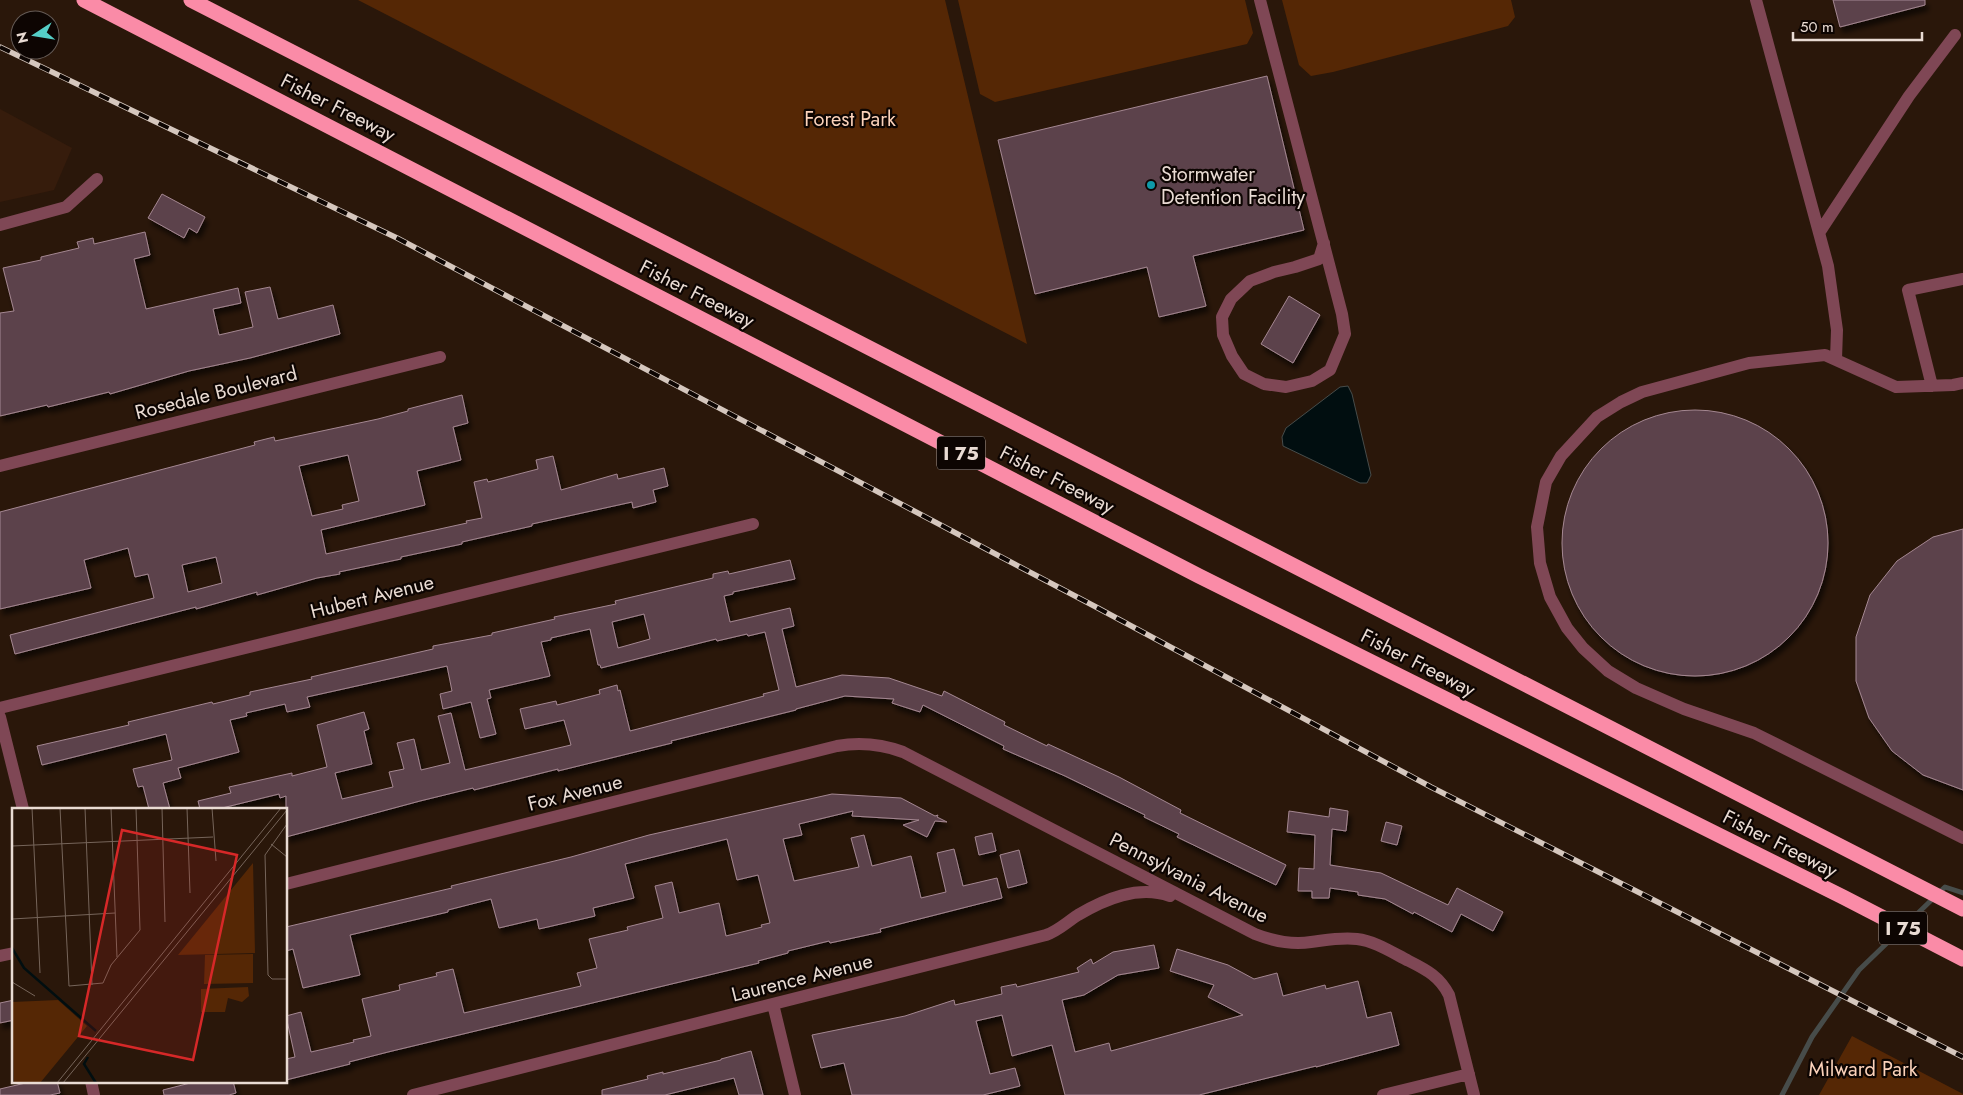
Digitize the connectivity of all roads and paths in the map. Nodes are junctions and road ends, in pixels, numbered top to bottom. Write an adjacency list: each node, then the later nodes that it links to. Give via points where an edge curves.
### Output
1 (84, 0): 25 (highway, Fisher Freeway / I 75, via 1199,576)
2 (191, 0): 24 (highway, Fisher Freeway / I 75)
3 (1260, 0): 9 (street)
4 (1756, 0): 8 (street)
5 (1955, 34): 8 (street, via 1909,96)
6 (97, 179): 7 (street, via 66,207)
7 (0, 225)
8 (1818, 232): 12 (street, via 1832,292 1837,330)
9 (1324, 243): 9 (street, via 1319,259 1250,281 1231,299 1222,317 1223,335 1244,374 1264,384 1286,387 1312,381 1330,370 1345,334)
10 (1963, 279): 14 (street, via 1908,290)
11 (440, 357): 15 (street, Rosedale Boulevard)
12 (1836, 359): 14 (street, via 1896,387); 21 (street, via 1825,355 1749,363 1642,392 1597,417 1561,456 1546,482 1537,527 1540,563 1550,597 1567,628 1608,671 1636,688 1684,709 1754,733)
13 (1963, 383): 14 (street)
14 (1932, 386)
15 (0, 466)
16 (753, 524): 17 (street, Hubert Avenue)
17 (0, 708)
18 (0, 717): 20 (street)
19 (874, 744): 22 (street, Fox Avenue, via 837,746); 23 (street, Pennsylvania Avenue, via 903,752)
20 (23, 808)
21 (1963, 838)
22 (288, 883)
23 (1192, 903): 26 (street, Laurence Avenue, via 1146,892 1118,896 1091,908 1046,936); 27 (street, Pennsylvania Avenue, via 1267,939 1297,943 1358,939 1433,973 1450,995)
24 (1963, 909)
25 (1963, 960)
26 (773, 1004): 30 (street, Laurence Avenue); 31 (street)
27 (1469, 1074): 32 (street); 33 (street, Pennsylvania Avenue)
28 (91, 1082): 29 (street)
29 (94, 1095)
30 (413, 1095)
31 (795, 1095)
32 (1383, 1095)
33 (1474, 1095)

